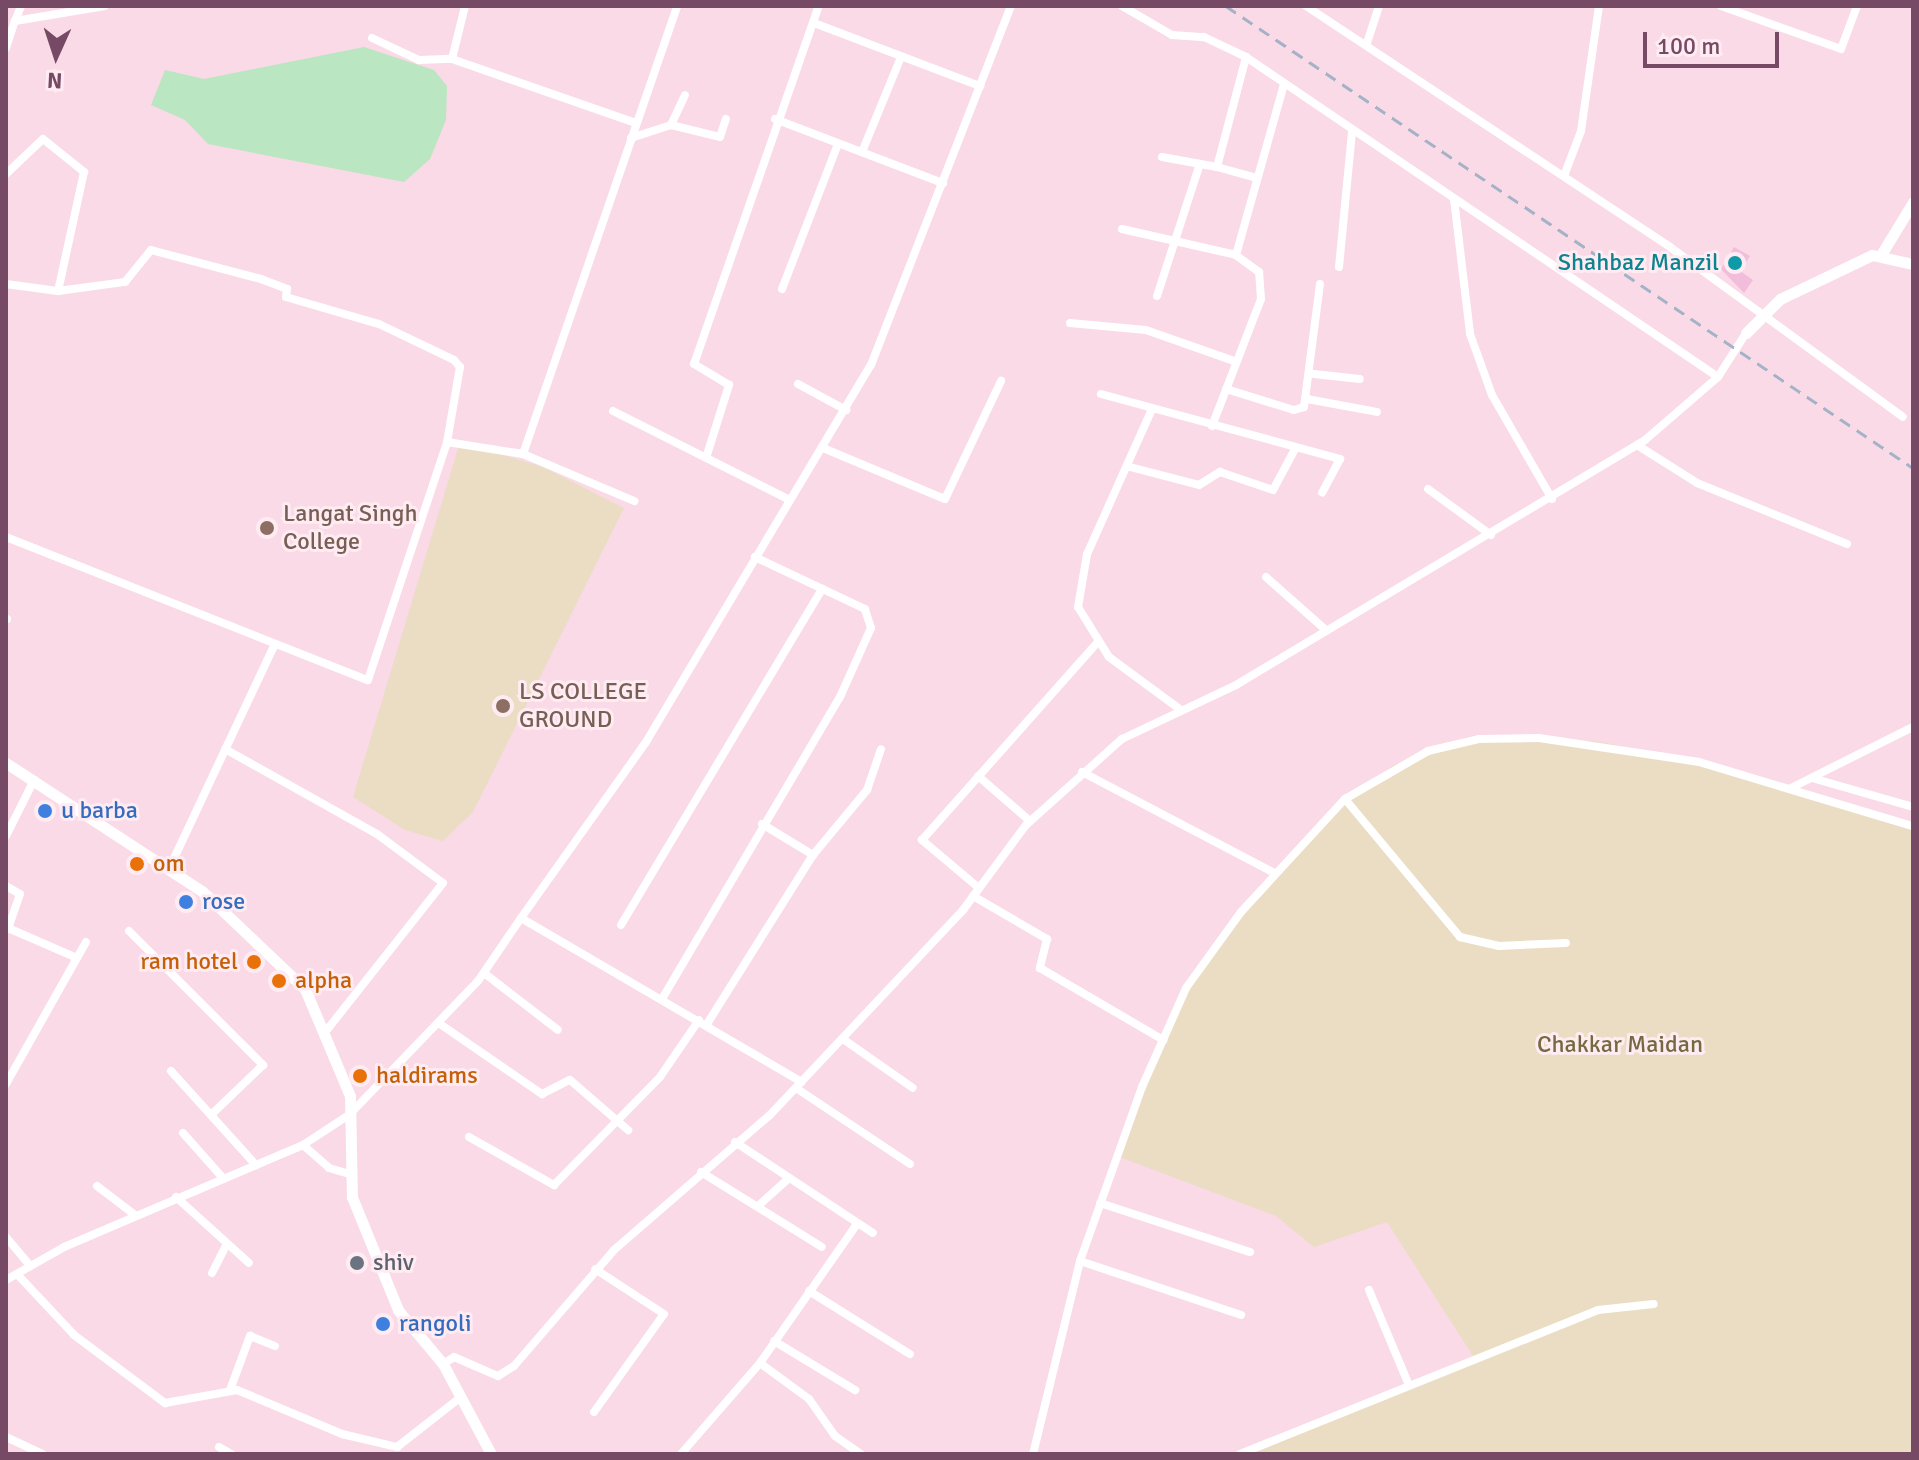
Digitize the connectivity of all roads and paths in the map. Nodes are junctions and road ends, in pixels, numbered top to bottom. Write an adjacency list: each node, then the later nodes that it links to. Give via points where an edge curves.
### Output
1 (21, 6): 13 (street)
2 (105, 6): 13 (street)
3 (466, 6): 20 (street)
4 (677, 6): 26 (street)
5 (819, 6): 14 (street)
6 (1011, 6): 22 (street)
7 (1122, 6): 19 (street, via 1172,35 1204,37)
8 (1306, 6): 16 (street)
9 (1379, 6): 16 (street)
10 (1599, 6): 36 (street, via 1581,131)
11 (1721, 6): 12 (street, via 1841,49)
12 (1857, 6)
13 (15, 21): 17 (street)
14 (814, 23): 18 (street); 25 (street)
15 (372, 38): 20 (street, via 419,60)
16 (1367, 43): 36 (street)
17 (6, 48)
18 (901, 57): 22 (street); 31 (street)
19 (1246, 57): 21 (street); 34 (street)
20 (452, 59): 26 (street)
21 (1284, 84): 28 (street); 37 (street)
22 (980, 86): 38 (street)
23 (685, 95): 27 (street)
24 (726, 119): 27 (street, via 720,137)
25 (775, 119): 30 (street); 75 (street, via 694,364 729,385)
26 (636, 123): 29 (street)
27 (671, 125): 29 (street)
28 (1352, 131): 39 (street); 46 (street)
29 (631, 138): 74 (street)
30 (838, 144): 31 (street); 49 (street)
31 (862, 152): 38 (street)
32 (1162, 157): 33 (street)
33 (1200, 164): 34 (street); 42 (street)
34 (1217, 167): 37 (street)
35 (6, 174): 50 (street, via 43,139 84,172)
36 (1564, 176): 52 (street)
37 (1257, 178): 44 (street)
38 (943, 183): 65 (street, via 893,324)
39 (1454, 199): 57 (street); 80 (street, via 1470,334 1492,395)
40 (1913, 202): 43 (main road)
41 (1122, 229): 42 (street)
42 (1176, 239): 44 (street); 51 (street)
43 (1882, 253): 45 (main road); 52 (main road, via 1811,281)
44 (1236, 255): 55 (street, via 1259,272 1262,288)
45 (1913, 264)
46 (1339, 267)
47 (6, 284): 50 (street)
48 (1320, 284): 56 (street)
49 (782, 289)
50 (58, 291): 70 (street, via 125,282 151,250 261,279 287,289 286,297 379,324 460,367)
51 (1157, 296)
52 (1762, 315): 54 (main road); 68 (street)
53 (1070, 323): 55 (street, via 1146,330)
54 (1746, 333): 57 (street)
55 (1237, 362): 61 (street)
56 (1314, 374): 58 (street); 63 (street)
57 (1718, 377): 71 (street)
58 (1360, 379)
59 (1001, 381): 72 (street, via 945,499)
60 (798, 384): 65 (street)
61 (1226, 389): 63 (street, via 1294,410); 69 (street)
62 (1101, 394): 64 (street)
63 (1307, 399): 67 (street)
64 (1152, 409): 69 (street); 76 (street)
65 (846, 410): 72 (street)
66 (613, 411): 75 (street)
67 (1377, 412)
68 (1903, 417)
69 (1212, 426): 73 (street)
70 (447, 442): 74 (street); 90 (street, via 368,680)
71 (1637, 445): 80 (street); 84 (street, via 1697,483)
72 (823, 448): 79 (street)
73 (1295, 449): 76 (street, via 1273,490 1220,472 1199,485); 78 (street, via 1340,459)
74 (523, 454): 81 (street)
75 (706, 458): 79 (street)
76 (1130, 467): 89 (street, via 1078,583 1078,607)
77 (1428, 489): 82 (street)
78 (1322, 493)
79 (788, 499): 85 (street)
80 (1552, 499): 82 (street)
81 (634, 501)
82 (1491, 535): 88 (street)
83 (6, 537): 90 (street)
84 (1847, 544)
85 (755, 557): 87 (street); 113 (street, via 646,742)
86 (1266, 577): 88 (street)
87 (822, 589): 104 (street, via 865,609 871,628 840,697); 114 (street)
88 (1327, 631): 91 (street)
89 (1097, 643): 91 (street); 97 (street)
90 (273, 648): 93 (street)
91 (1181, 710): 96 (street, via 1122,739)
92 (1913, 727): 98 (street)
93 (225, 749): 108 (street); 123 (street, via 390,841 443,883)
94 (881, 749): 107 (street, via 867,790)
95 (6, 763): 99 (main road)
96 (1082, 772): 103 (street); 109 (street)
97 (978, 776): 103 (street); 111 (street, via 922,840)
98 (1811, 778): 100 (street); 102 (street)
99 (34, 780): 106 (street); 108 (main road)
100 (1791, 788): 101 (street, via 1596,741 1479,739 1394,765); 105 (street)
101 (1345, 799): 109 (street); 117 (street, via 1460,937 1499,946)
102 (1913, 807)
103 (1030, 821): 111 (street)
104 (762, 824): 107 (street); 120 (street)
105 (1913, 826)
106 (6, 836)
107 (813, 855): 121 (street)
108 (169, 869): 123 (main road, via 272,950)
109 (1274, 873): 126 (street, via 1186,988)
110 (6, 886): 118 (street, via 20,894 8,928)
111 (979, 888): 112 (street)
112 (973, 896): 125 (street); 126 (street, via 1047,939 1040,968)
113 (521, 918): 119 (street); 120 (street)
114 (621, 925)
115 (129, 931): 131 (street, via 263,1065)
116 (86, 942): 118 (street)
117 (1566, 943)
118 (77, 958): 128 (street)
119 (484, 973): 122 (street); 124 (street)
120 (662, 999): 121 (street)
121 (703, 1022): 129 (street); 133 (street)
122 (440, 1024): 132 (street); 133 (street, via 542,1094 570,1080)
123 (327, 1030): 132 (main road, via 350,1096)
124 (558, 1030)
125 (843, 1039): 129 (street); 130 (street)
126 (1163, 1040): 147 (street)
127 (171, 1071): 131 (street)
128 (6, 1082)
129 (799, 1085): 137 (street); 139 (street)
130 (913, 1088)
131 (212, 1114): 140 (street)
132 (349, 1115): 138 (street); 142 (main road)
133 (620, 1119): 134 (street); 136 (street, via 554,1185)
134 (628, 1130)
135 (183, 1133): 143 (street)
136 (469, 1137)
137 (735, 1142): 141 (street); 144 (street)
138 (303, 1145): 140 (street); 142 (street, via 329,1168)
139 (910, 1164)
140 (256, 1165): 143 (street)
141 (701, 1172): 148 (street); 159 (street)
142 (350, 1174): 171 (main road, via 398,1310)
143 (223, 1178): 146 (street)
144 (788, 1179): 148 (street); 150 (street)
145 (97, 1186): 149 (street)
146 (176, 1197): 149 (street); 153 (street)
147 (1100, 1203): 155 (street); 156 (street)
148 (758, 1206): 154 (street)
149 (135, 1215): 158 (street)
150 (857, 1224): 151 (street); 164 (street)
151 (873, 1233)
152 (6, 1237): 158 (street)
153 (226, 1245): 157 (street); 160 (street)
154 (822, 1247)
155 (1250, 1252)
156 (1080, 1261): 166 (street); 184 (street)
157 (249, 1263)
158 (30, 1266): 161 (street)
159 (595, 1269): 171 (street, via 498,1376 454,1357); 176 (street, via 664,1314)
160 (212, 1273)
161 (17, 1274): 162 (street); 173 (street, via 74,1335 155,1399 182,1405)
162 (6, 1280)
163 (1369, 1290): 172 (street)
164 (809, 1291): 167 (street); 169 (street)
165 (1654, 1304): 172 (street, via 1598,1310)
166 (1241, 1315)
167 (774, 1341): 170 (street); 174 (street)
168 (275, 1346): 173 (street, via 250,1336)
169 (910, 1354)
170 (760, 1363): 182 (street); 183 (street, via 809,1399 835,1436)
171 (443, 1364): 175 (main road)
172 (1408, 1383): 185 (street)
173 (230, 1390): 175 (street, via 342,1434 397,1447)
174 (855, 1390)
175 (461, 1397): 181 (main road)
176 (594, 1412)
177 (6, 1437): 179 (street)
178 (219, 1447): 180 (street)
179 (42, 1454)
180 (231, 1454)
181 (491, 1454)
182 (681, 1454)
183 (861, 1454)
184 (1033, 1454)
185 (1240, 1454)

